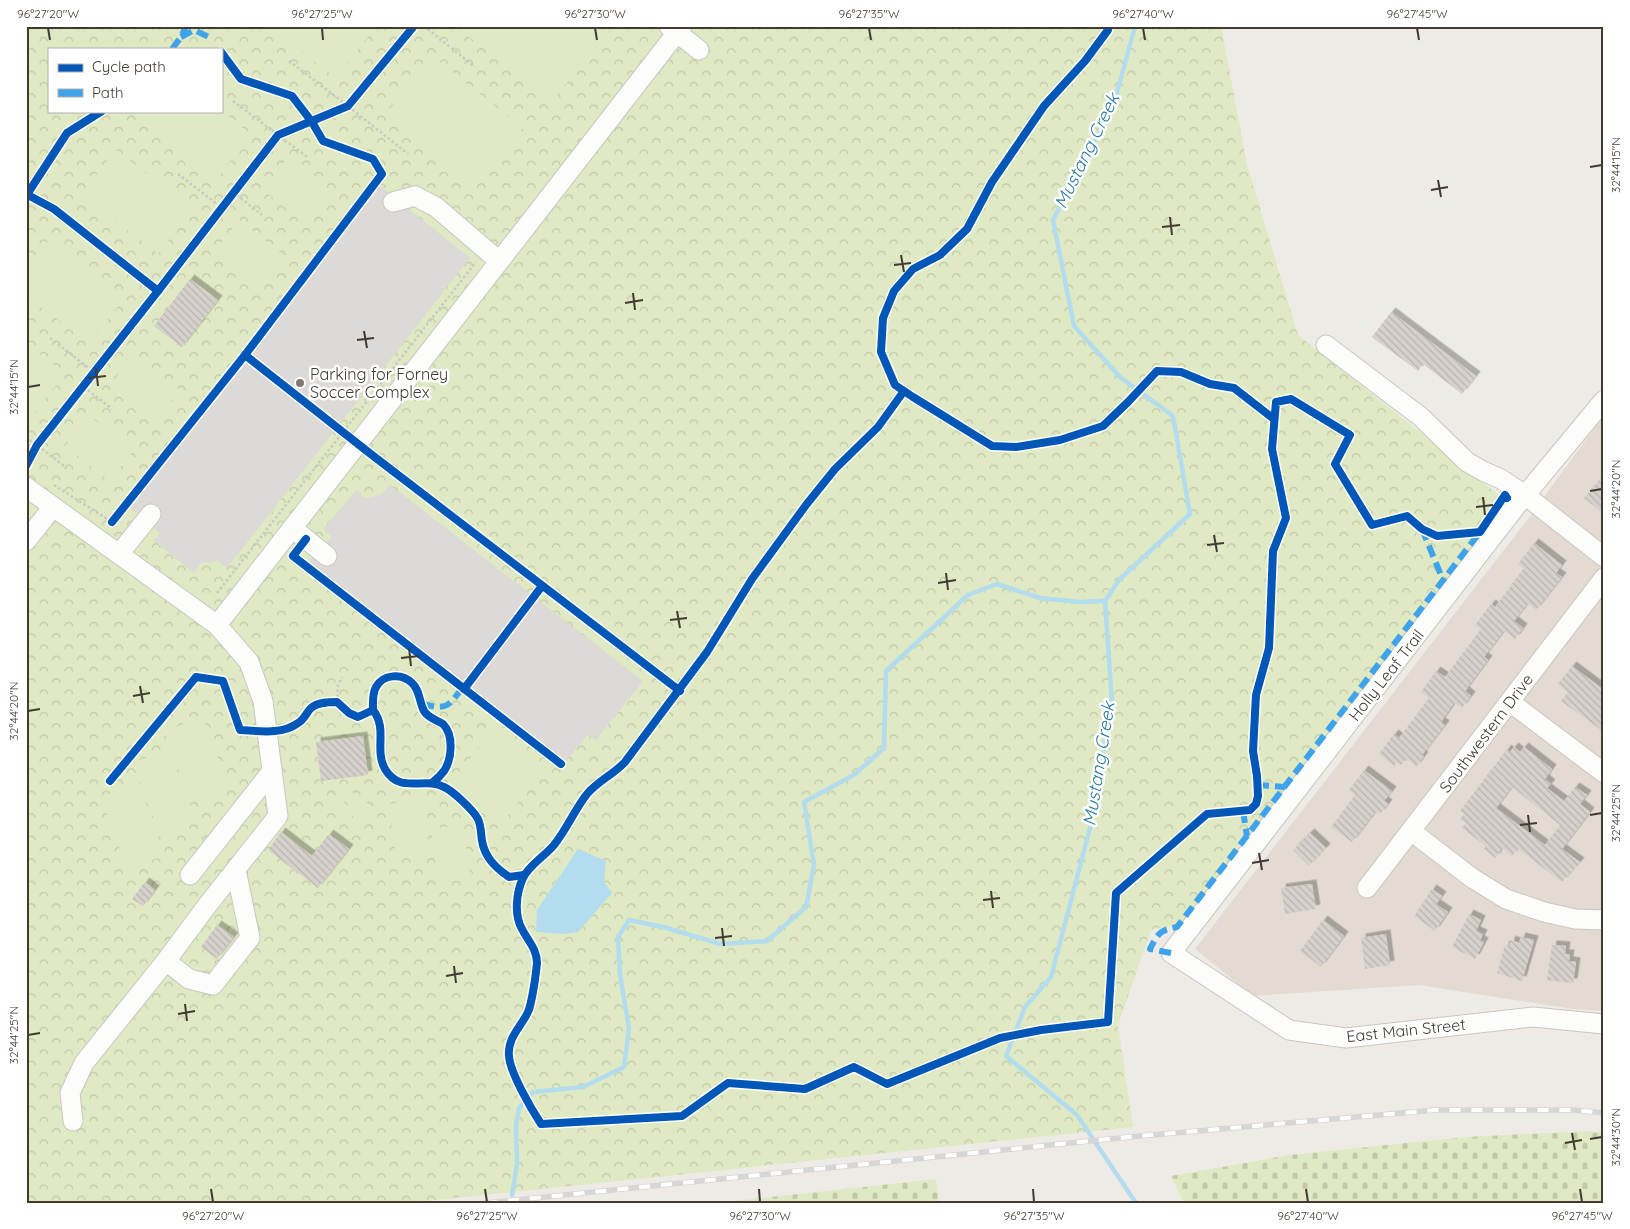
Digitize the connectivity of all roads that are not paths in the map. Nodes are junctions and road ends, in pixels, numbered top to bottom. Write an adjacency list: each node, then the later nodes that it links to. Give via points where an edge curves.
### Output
1 (676, 28): 2 (street); 4 (street)
2 (699, 50)
3 (393, 202): 4 (street, via 414,196 436,207)
4 (500, 261): 11 (street)
5 (1326, 345): 8 (street, via 1421,417 1467,462)
6 (1604, 400): 8 (street, Holly Leaf Trail)
7 (26, 487): 9 (street)
8 (1525, 495): 15 (street); 26 (street, Holly Leaf Trail)
9 (52, 508): 12 (street); 13 (street)
10 (151, 514): 13 (street)
11 (292, 528): 14 (street); 17 (street)
12 (26, 541)
13 (119, 554): 17 (street)
14 (327, 556)
15 (1604, 557)
16 (1604, 578): 18 (street, Southwestern Drive)
17 (217, 625): 19 (street, via 249,662 263,701)
18 (1510, 702): 20 (street); 21 (street, Southwestern Drive)
19 (272, 771): 22 (street, via 278,816); 23 (street)
20 (1604, 773)
21 (1411, 831): 24 (street, Southwestern Drive); 25 (street, via 1472,878 1506,899 1575,919)
22 (236, 870): 27 (street); 27 (street, via 250,938 213,985 189,980)
23 (190, 876)
24 (1368, 888)
25 (1604, 920)
26 (1171, 953): 28 (street, East Main Street, via 1289,1030 1346,1038 1533,1017)
27 (166, 961): 29 (street, via 84,1063 70,1093)
28 (1604, 1024)
29 (73, 1122)

